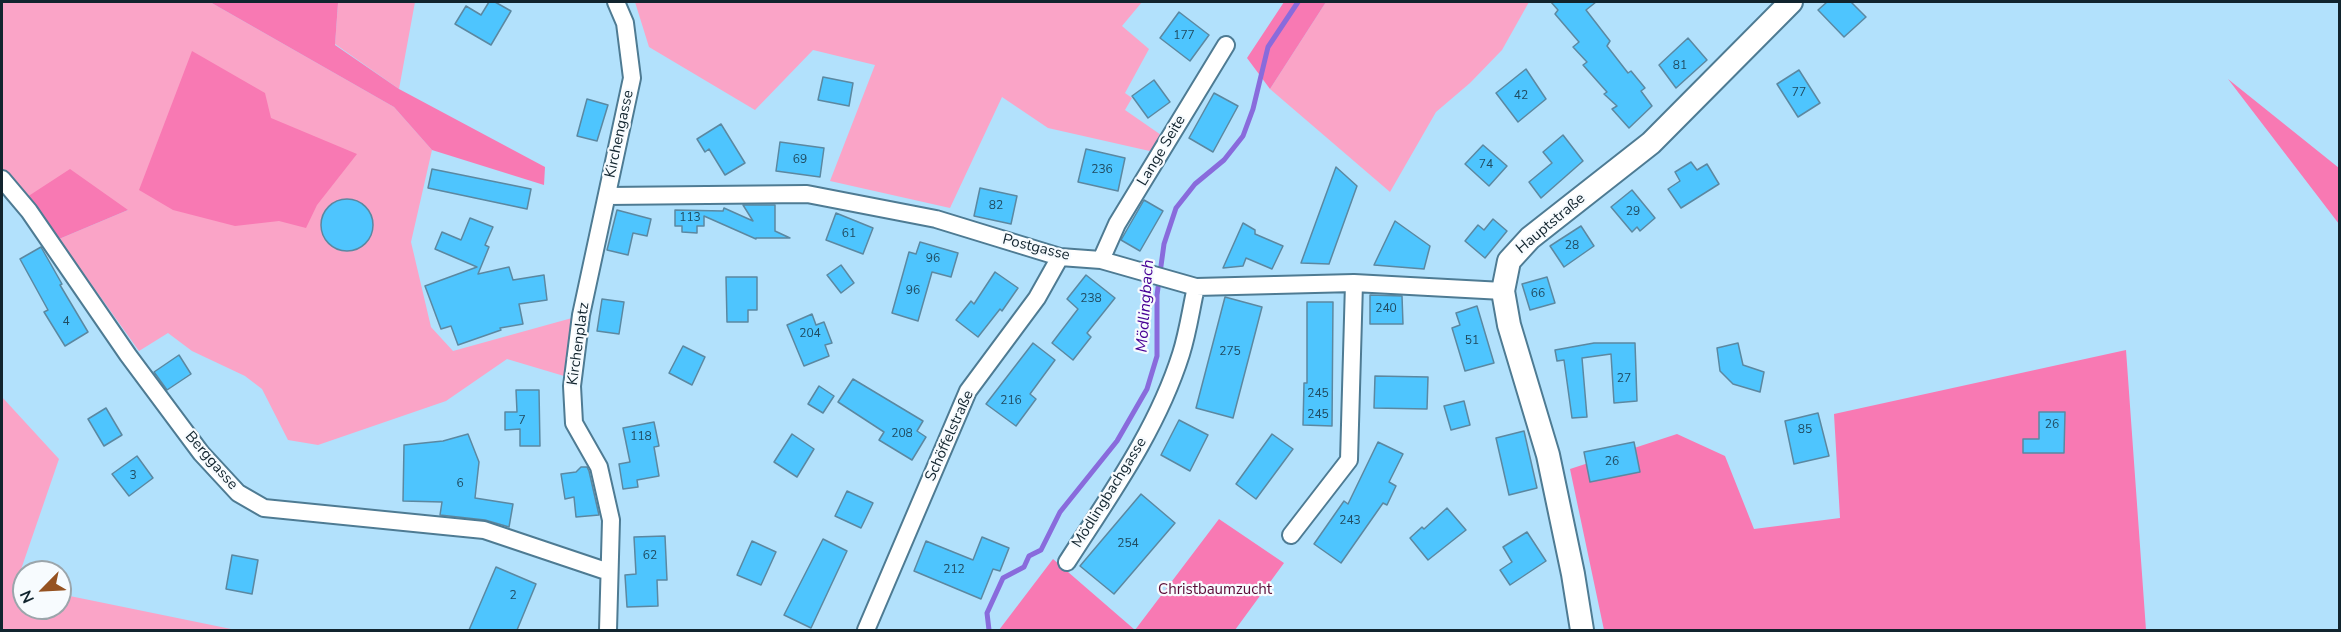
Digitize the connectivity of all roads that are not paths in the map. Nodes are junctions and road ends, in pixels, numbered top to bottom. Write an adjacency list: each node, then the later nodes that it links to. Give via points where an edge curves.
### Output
1 (616, 2): 5 (street, Kirchengasse, via 626,23 632,78)
2 (1791, 2): 10 (main road, Hauptstraße, via 1651,142 1530,238 1509,261)
3 (1226, 45): 7 (street, Lange Seite, via 1117,224)
4 (2, 179): 13 (street, Berggasse, via 29,211 201,453 238,493 264,508 484,530)
5 (607, 196): 6 (street, Postgasse, via 807,194 936,219); 13 (street, Kirchenplatz, via 581,315 572,386 574,423 600,467 610,520)
6 (1060, 256): 7 (street, Postgasse); 15 (street, Schöffelstraße, via 1036,298 968,391)
7 (1101, 260): 9 (street, Postgasse)
8 (1354, 283): 9 (street, Postgasse); 10 (street, Postgasse); 11 (street, via 1349,460)
9 (1196, 287): 12 (street, Mödlingbachgasse, via 1182,353 1152,424)
10 (1503, 291): 16 (main road, Hauptstraße, via 1509,325 1556,486)
11 (1291, 535)
12 (1067, 562)
13 (609, 572): 14 (street, Kirchenplatz)
14 (608, 630)
15 (866, 630)
16 (1582, 630)

